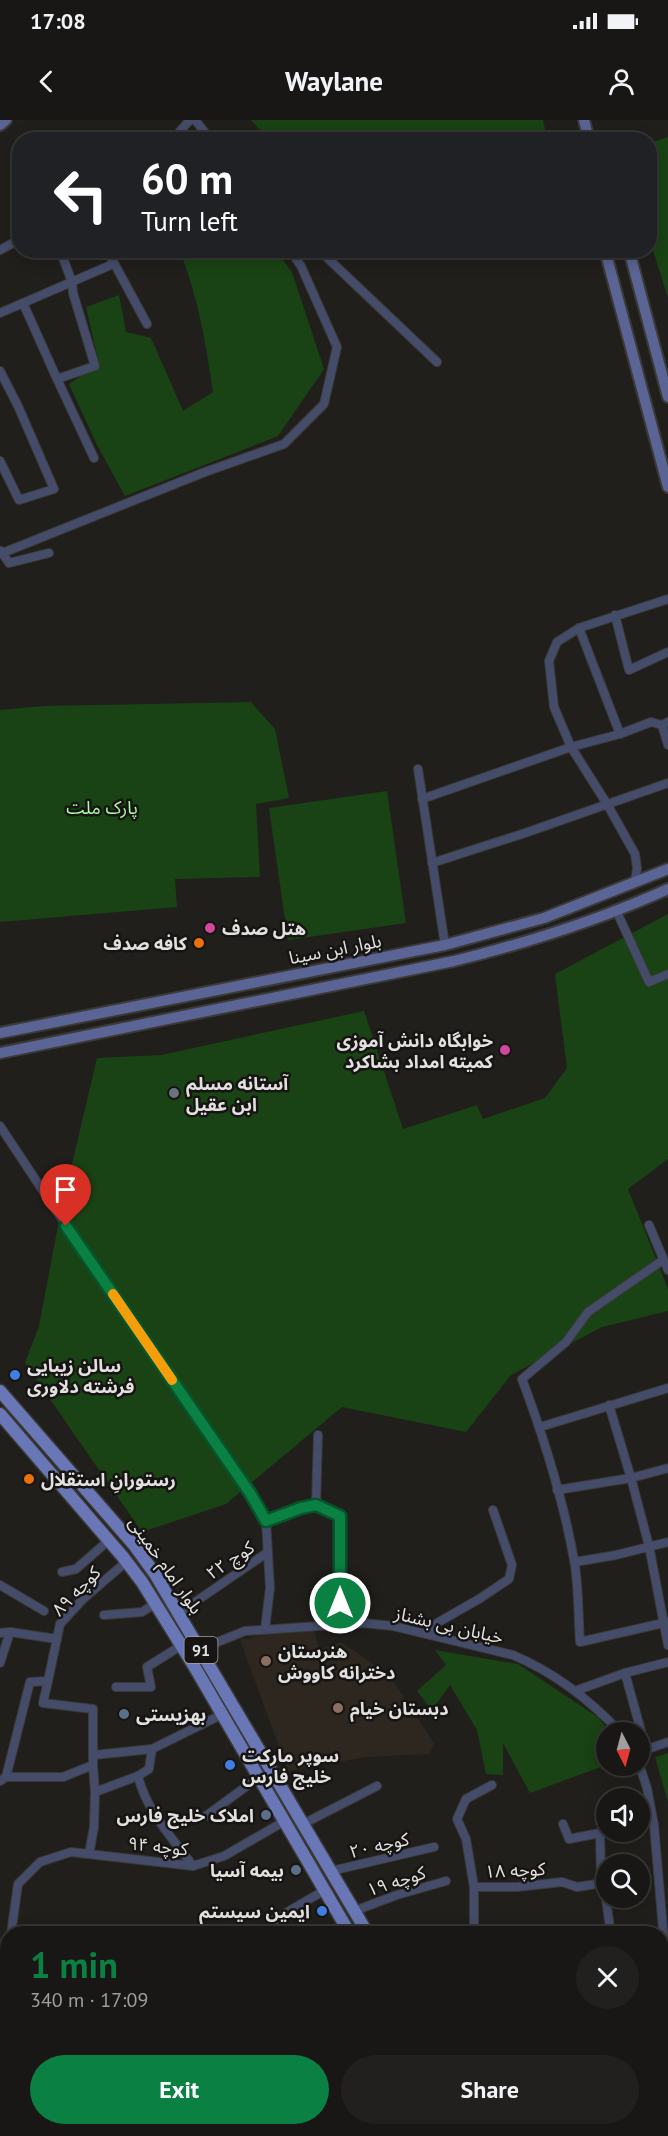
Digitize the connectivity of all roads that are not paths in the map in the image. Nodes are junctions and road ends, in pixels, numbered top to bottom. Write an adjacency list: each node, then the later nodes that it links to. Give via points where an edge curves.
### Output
1 (6, 120): 4 (main road)
2 (190, 120): 5 (street)
3 (195, 120): 6 (street)
4 (0, 125)
5 (179, 132)
6 (205, 132)
7 (63, 258): 14 (street)
8 (110, 258): 13 (street)
9 (296, 258): 25 (street, via 337,347 324,404 284,444)
10 (327, 258): 18 (street)
11 (607, 258): 24 (main road)
12 (631, 258): 21 (main road)
13 (113, 264): 14 (street); 17 (street)
14 (72, 282): 15 (street); 20 (street, via 95,366)
15 (23, 303): 16 (street); 20 (street)
16 (0, 313)
17 (147, 324)
18 (437, 362)
19 (0, 371): 23 (street, via 54,489 19,500)
20 (57, 380): 22 (street)
21 (668, 397)
22 (94, 458)
23 (0, 461)
24 (668, 487)
25 (1, 552): 26 (street, via 9,563)
26 (49, 553)
27 (668, 599): 28 (street)
28 (615, 615): 29 (street); 30 (street, via 629,669)
29 (579, 628): 32 (street); 34 (street, via 557,642 549,661 554,707)
30 (668, 652)
31 (665, 723): 32 (street, via 651,722); 33 (street)
32 (620, 734): 34 (street)
33 (668, 745)
34 (571, 747): 37 (street); 38 (street)
35 (418, 768): 37 (street)
36 (668, 783): 38 (street)
37 (422, 799): 39 (street)
38 (607, 804): 39 (street); 41 (street, via 635,854)
39 (432, 863): 44 (street)
40 (668, 868): 41 (main road, بلوار ابن سینا)
41 (635, 881): 44 (main road, بلوار ابن سینا, via 544,918)
42 (668, 889): 43 (main road, بلوار ابن سینا)
43 (616, 910): 45 (street, via 648,982); 47 (main road, بلوار ابن سینا, via 513,947 454,961)
44 (445, 945): 46 (main road, بلوار ابن سینا)
45 (668, 974)
46 (0, 1034)
47 (0, 1053)
48 (0, 1126): 65 (street)
49 (649, 1225): 50 (street)
50 (663, 1260): 51 (street); 56 (street, via 588,1312 566,1342 522,1380)
51 (668, 1270)
52 (668, 1388): 54 (street)
53 (0, 1391): 58 (main road, بلوار امام خمینی / 91)
54 (609, 1405): 56 (street); 61 (street)
55 (0, 1414): 60 (main road, بلوار امام خمینی / 91)
56 (540, 1427): 62 (street)
57 (318, 1435): 63 (street)
58 (59, 1458): 60 (main road); 76 (main road, بلوار امام خمینی / 91, via 134,1545)
59 (668, 1468): 61 (street)
60 (46, 1469): 66 (main road, بلوار امام خمینی / 91)
61 (631, 1478): 62 (street); 68 (street)
62 (557, 1490): 71 (street)
63 (316, 1505): 65 (street); 79 (street, via 340,1516)
64 (493, 1510): 83 (street, via 512,1565 509,1579 437,1623)
65 (266, 1521): 69 (street)
66 (108, 1541): 70 (main road, بلوار امام خمینی / 91); 72 (street, via 76,1569)
67 (668, 1542): 68 (street)
68 (649, 1546): 71 (street); 78 (street)
69 (268, 1552): 76 (street, کوچ ۲۲); 80 (street, via 270,1588)
70 (126, 1562): 74 (main road, بلوار امام خمینی / 91); 84 (street, کوچه ۸۹, via 60,1624)
71 (575, 1562): 78 (street, via 580,1642)
72 (62, 1572)
73 (0, 1585): 75 (street)
74 (156, 1604): 77 (street, via 142,1612); 85 (main road, بلوار امام خمینی / 91)
75 (44, 1611)
76 (179, 1613): 87 (main road, بلوار امام خمینی / 91)
77 (104, 1615)
78 (666, 1623): 86 (street)
79 (340, 1624): 80 (street, خیابان بی بشناز); 83 (street, خیابان بی بشناز, via 393,1626)
80 (265, 1629): 87 (street, خیابان بی بشناز, via 245,1631)
81 (10, 1632): 82 (street); 84 (street); 89 (street)
82 (0, 1633)
83 (432, 1634): 93 (street, خیابان بی بشناز, via 529,1661)
84 (57, 1639): 91 (street, کوچه ۸۹)
85 (182, 1645): 92 (street, via 147,1667 151,1687); 94 (main road, بلوار امام خمینی / 91)
86 (668, 1645)
87 (200, 1649): 109 (main road, بلوار امام خمینی / 91)
88 (668, 1662): 90 (street)
89 (0, 1664)
90 (626, 1673): 93 (street); 96 (street)
91 (48, 1681): 100 (street, کوچه ۸۹, via 43,1703 93,1708); 105 (street, via 30,1682)
92 (116, 1687)
93 (575, 1691): 95 (street, خیابان بی بشناز)
94 (223, 1714): 99 (street); 104 (main road, بلوار امام خمینی / 91)
95 (609, 1722)
96 (637, 1722)
97 (668, 1742): 98 (street)
98 (650, 1748)
99 (152, 1749): 100 (street); 102 (street, via 149,1769)
100 (94, 1755): 101 (street)
101 (93, 1765): 105 (street, via 63,1777); 108 (street)
102 (138, 1776): 108 (street); 117 (street, via 158,1820)
103 (643, 1776): 131 (street, via 654,1825)
104 (260, 1777): 110 (street); 111 (main road, بلوار امام خمینی / 91)
105 (3, 1779)
106 (492, 1785): 121 (street, via 466,1799 456,1819 466,1839)
107 (377, 1786): 112 (street)
108 (95, 1792): 115 (street)
109 (296, 1812): 111 (main road); 112 (main road, بلوار امام خمینی / 91)
110 (206, 1816)
111 (285, 1821): 117 (street, کوچه ۹۴, via 224,1856); 122 (main road, بلوار امام خمینی / 91)
112 (303, 1824): 118 (main road, بلوار امام خمینی / 91)
113 (563, 1824): 116 (street, via 569,1839 600,1833)
114 (434, 1847): 118 (street, کوچه ۲۰)
115 (89, 1854): 117 (street, کوچه ۹۴); 125 (street, کوچه ۹۴, via 71,1852 40,1863 18,1884)
116 (601, 1854)
117 (193, 1866)
118 (331, 1871): 124 (main road, بلوار امام خمینی / 91)
119 (446, 1881): 124 (street, کوچه ۱۹)
120 (596, 1884): 121 (street, کوچه ۱۸)
121 (474, 1887): 129 (street, کوچه ۱۸)
122 (325, 1890): 126 (street, via 272,1921); 127 (main road, بلوار امام خمینی / 91)
123 (607, 1908): 130 (street)
124 (354, 1911): 128 (main road, بلوار امام خمینی / 91)
125 (12, 1926)
126 (275, 1926)
127 (345, 1926)
128 (363, 1926)
129 (474, 1926)
130 (610, 1926)
131 (663, 1926)

